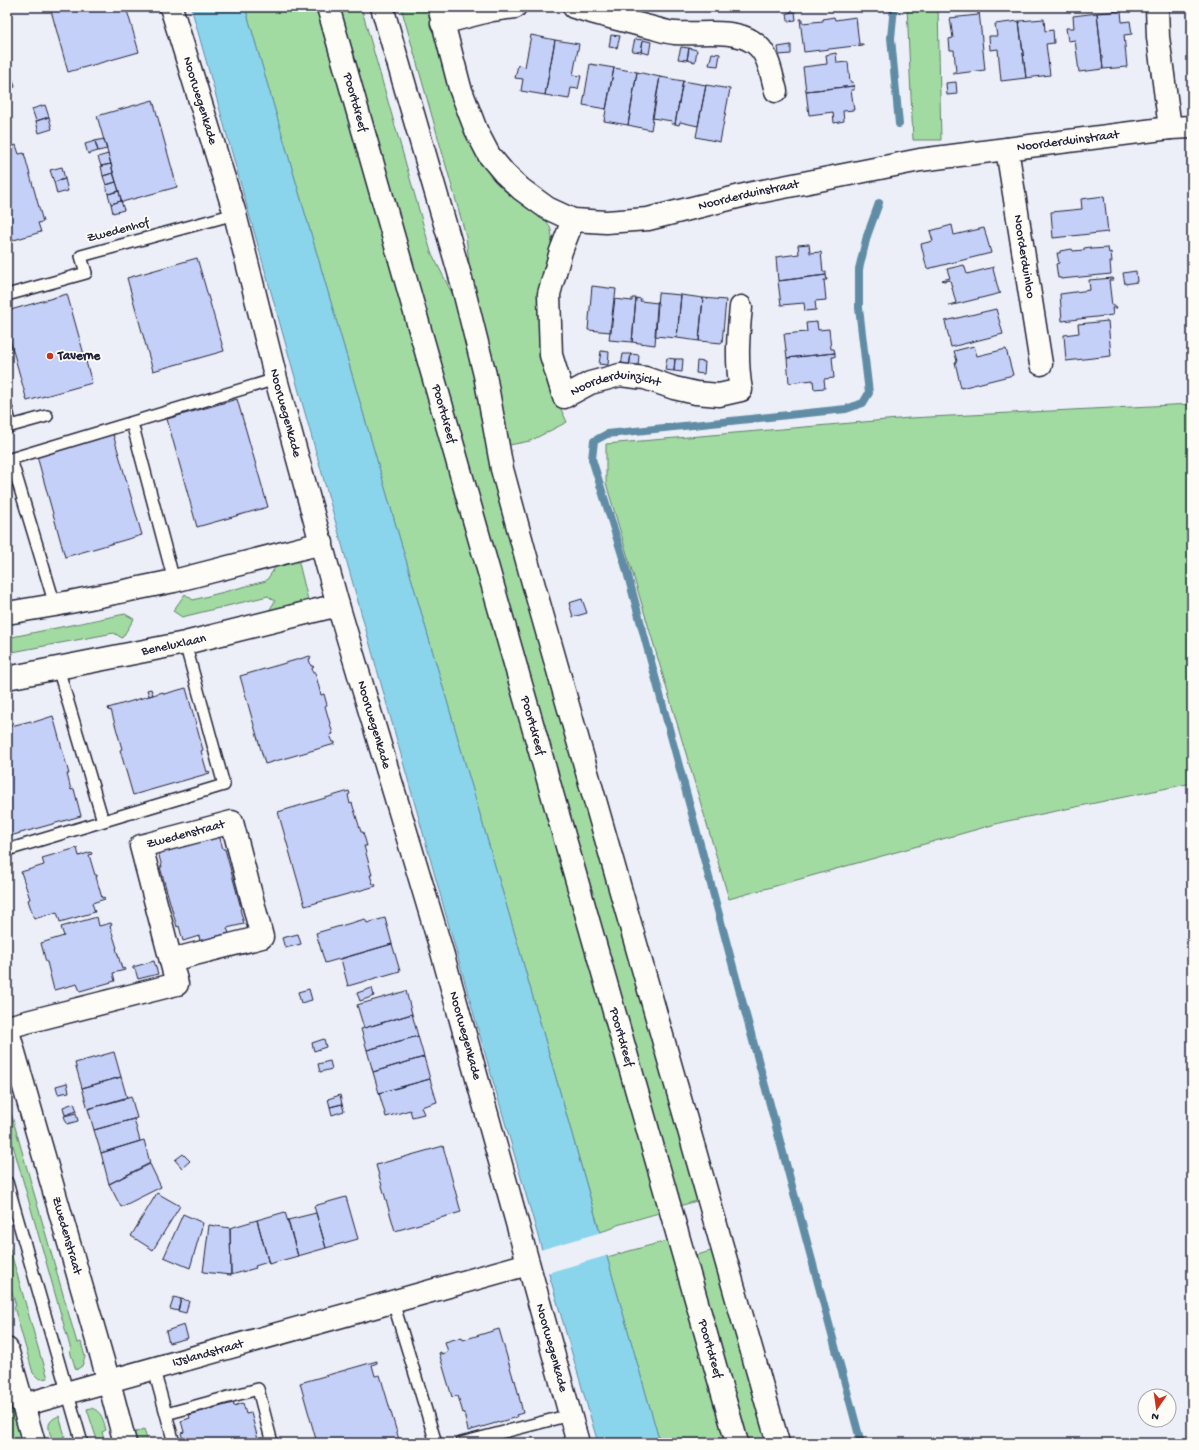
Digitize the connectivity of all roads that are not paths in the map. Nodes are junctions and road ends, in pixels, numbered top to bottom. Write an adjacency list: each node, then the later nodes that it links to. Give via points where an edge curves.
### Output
1 (171, 7): 12 (street, Noorwegenkade)
2 (328, 7): 52 (street, Poortdreef)
3 (382, 7): 53 (street, via 460,279 485,375 502,469 532,580)
4 (515, 7): 7 (street, Noorderduinstraat)
5 (574, 7): 8 (street, via 674,33 732,34 744,37 763,51)
6 (1157, 7): 10 (street, via 1158,37)
7 (441, 15): 13 (street, Noorderduinstraat, via 460,88 489,155 522,189 547,208)
8 (776, 91)
9 (1192, 127): 10 (street, Noorderduinstraat)
10 (1170, 128): 11 (street, Noorderduinstraat)
11 (1007, 149): 13 (street, Noorderduinstraat, via 920,160 761,191 648,219 606,222); 16 (street, Noorderduinloo)
12 (235, 214): 14 (lane, Zwedenhof, via 81,256 86,273); 17 (street, Noorwegenkade)
13 (573, 220): 15 (street, Noorderduinzicht, via 550,294 552,355 564,397 590,383 620,375 644,378 696,393 719,395 741,390 737,336)
14 (7, 294)
15 (741, 307)
16 (1041, 364)
17 (276, 379): 20 (lane); 22 (street, Noorwegenkade)
18 (7, 410): 19 (lane, via 11,426)
19 (47, 416)
20 (132, 422): 21 (lane); 23 (lane)
21 (9, 459): 24 (lane)
22 (322, 543): 23 (street); 25 (street, Noorwegenkade)
23 (174, 581): 24 (street)
24 (55, 605): 26 (street)
25 (338, 605): 27 (street, Beneluxlaan); 35 (street, Noorwegenkade, via 442,952)
26 (7, 613)
27 (185, 643): 28 (street, Beneluxlaan); 30 (lane, via 224,786)
28 (58, 668): 29 (street, Beneluxlaan); 30 (lane)
29 (7, 678)
30 (103, 821): 31 (lane)
31 (7, 850)
32 (171, 960): 32 (street, Zwedenstraat, via 262,937 232,822 141,846); 33 (street, Zwedenstraat, via 177,984)
33 (7, 1027): 39 (street, Zwedenstraat)
34 (7, 1182): 40 (lane)
35 (528, 1264): 36 (street, IJslandstraat); 43 (street, Noorwegenkade)
36 (393, 1302): 38 (street, IJslandstraat); 49 (lane)
37 (7, 1352): 41 (street)
38 (154, 1370): 39 (street, IJslandstraat); 42 (lane)
39 (109, 1382): 40 (street, IJslandstraat); 46 (street, Zwedenstraat)
40 (67, 1394): 41 (street, IJslandstraat); 45 (lane)
41 (24, 1405): 44 (street)
42 (166, 1414): 47 (lane); 48 (lane, via 258,1390)
43 (570, 1414): 50 (lane); 51 (street, Noorwegenkade)
44 (34, 1443)
45 (82, 1443)
46 (125, 1443)
47 (174, 1443)
48 (272, 1443)
49 (436, 1443)
50 (461, 1443)
51 (578, 1443)
52 (737, 1443)
53 (778, 1443)

